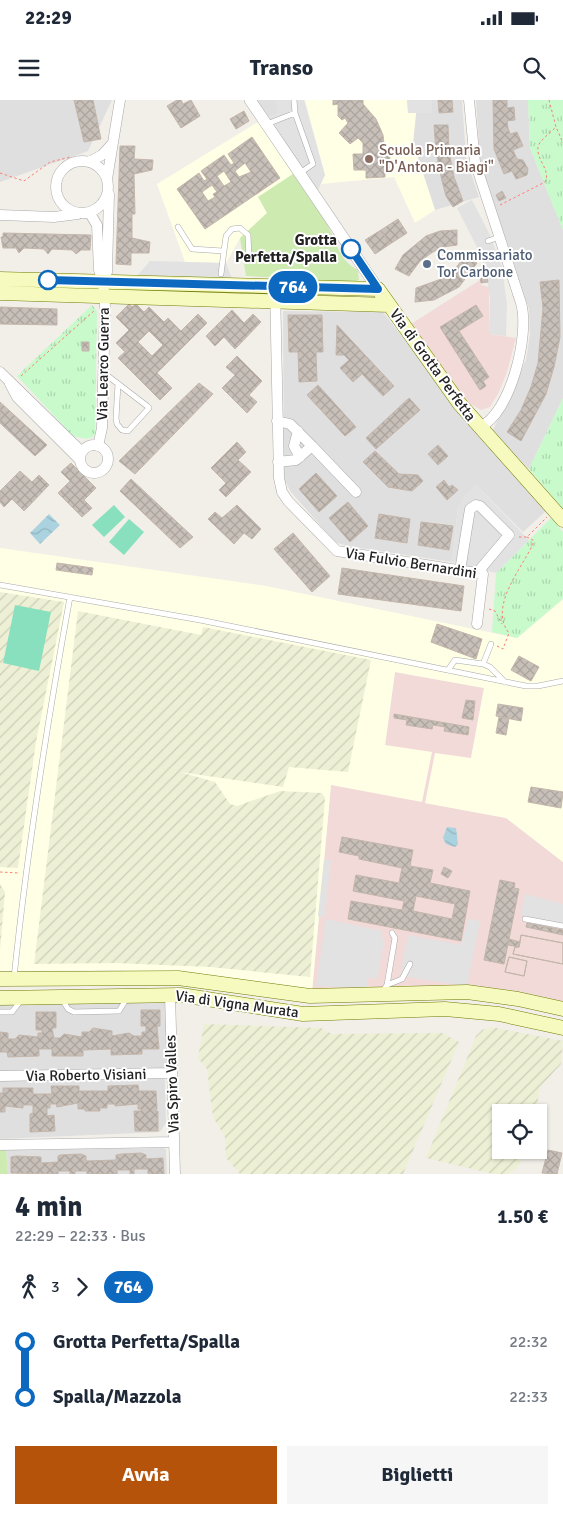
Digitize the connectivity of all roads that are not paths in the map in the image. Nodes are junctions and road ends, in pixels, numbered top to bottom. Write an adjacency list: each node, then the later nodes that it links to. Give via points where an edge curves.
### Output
1 (120, 100): 7 (street)
2 (250, 100): 6 (street, Via di Grotta Perfetta)
3 (294, 100): 5 (lane)
4 (469, 100): 17 (street, via 473,156)
5 (295, 113): 6 (lane); 9 (lane, via 313,164)
6 (266, 124): 9 (street, Via di Grotta Perfetta)
7 (113, 143): 8 (street); 10 (street)
8 (90, 162): 10 (street, via 101,168); 11 (street, via 77,161 64,168 57,179)
9 (300, 174): 26 (street, Via di Grotta Perfetta)
10 (107, 179): 12 (street)
11 (56, 191): 13 (street, via 65,207); 15 (street, via 48,210)
12 (108, 192): 13 (street, via 102,205); 28 (street, Via Learco Guerra, via 108,266)
13 (85, 213): 15 (street, via 54,217); 28 (street, Via Learco Guerra, via 97,225)
14 (0, 215): 15 (street)
15 (20, 216)
16 (178, 227): 19 (lane, via 192,249)
17 (499, 237): 18 (lane); 21 (street)
18 (488, 241)
19 (223, 251): 20 (lane, via 226,236 232,229 240,228 248,235); 23 (lane)
20 (250, 259)
21 (510, 269): 22 (lane); 35 (street, via 524,314 522,348 502,402 492,419)
22 (499, 273)
23 (221, 274)
24 (0, 279): 28 (main road)
25 (275, 286): 26 (main road); 28 (main road); 29 (street, Via Fulvio Bernardini)
26 (378, 289): 30 (main road, Via di Grotta Perfetta)
27 (0, 293): 28 (main road)
28 (102, 294): 29 (main road); 32 (street, Via Learco Guerra)
29 (275, 301): 30 (main road); 34 (street, Via Fulvio Bernardini)
30 (389, 305): 35 (main road, Via di Grotta Perfetta, via 436,374)
31 (0, 372): 39 (street)
32 (104, 373): 33 (lane); 37 (street, Via Learco Guerra, via 102,433)
33 (118, 384): 33 (lane, via 148,408 128,431 117,424)
34 (277, 421): 36 (street); 41 (street, Via Fulvio Bernardini)
35 (480, 427): 43 (main road, Via di Grotta Perfetta)
36 (298, 430): 38 (street); 40 (street, via 294,446)
37 (98, 446): 39 (street, via 88,446); 39 (street, via 108,457 104,470 91,472 84,468)
38 (312, 446): 40 (street); 42 (street)
39 (81, 456)
40 (300, 457): 41 (street)
41 (278, 462): 44 (street, Via Fulvio Bernardini, via 280,485 288,501 337,551)
42 (356, 492)
43 (559, 514)
44 (460, 571): 45 (street, Via Fulvio Bernardini); 45 (street, via 470,509 476,505 509,535)
45 (476, 573): 48 (street, Via Fulvio Bernardini, via 483,574)
46 (0, 585): 47 (lane)
47 (70, 597): 51 (lane); 58 (lane, via 44,738)
48 (477, 624)
49 (491, 644): 50 (lane)
50 (482, 664): 51 (lane, via 455,660); 53 (lane)
51 (448, 670): 53 (lane)
52 (563, 681): 53 (lane, via 534,686)
53 (506, 682)
54 (525, 919): 55 (lane)
55 (563, 926)
56 (392, 933): 59 (lane, via 394,938)
57 (410, 964): 59 (lane, via 402,979)
58 (7, 979): 59 (main road, Via di Vigna Murata, via 158,977 205,980 304,996)
59 (384, 989): 63 (main road, Via di Vigna Murata, via 474,993); 65 (street)
60 (170, 994): 61 (main road, Via di Vigna Murata); 65 (main road, Via di Vigna Murata, via 298,1014); 67 (street, Via Spiro Valles)
61 (22, 997): 62 (main road, Via di Vigna Murata); 64 (lane, via 16,1009)
62 (0, 998)
63 (563, 1010)
64 (0, 1012)
65 (382, 1012): 66 (main road, Via di Vigna Murata, via 445,1009 485,1012)
66 (563, 1028)
67 (171, 1073): 68 (street, Via Roberto Visiani); 69 (street, Via Spiro Valles)
68 (0, 1076)
69 (174, 1142): 70 (street); 71 (street, Via Spiro Valles)
70 (0, 1145)
71 (174, 1174)

